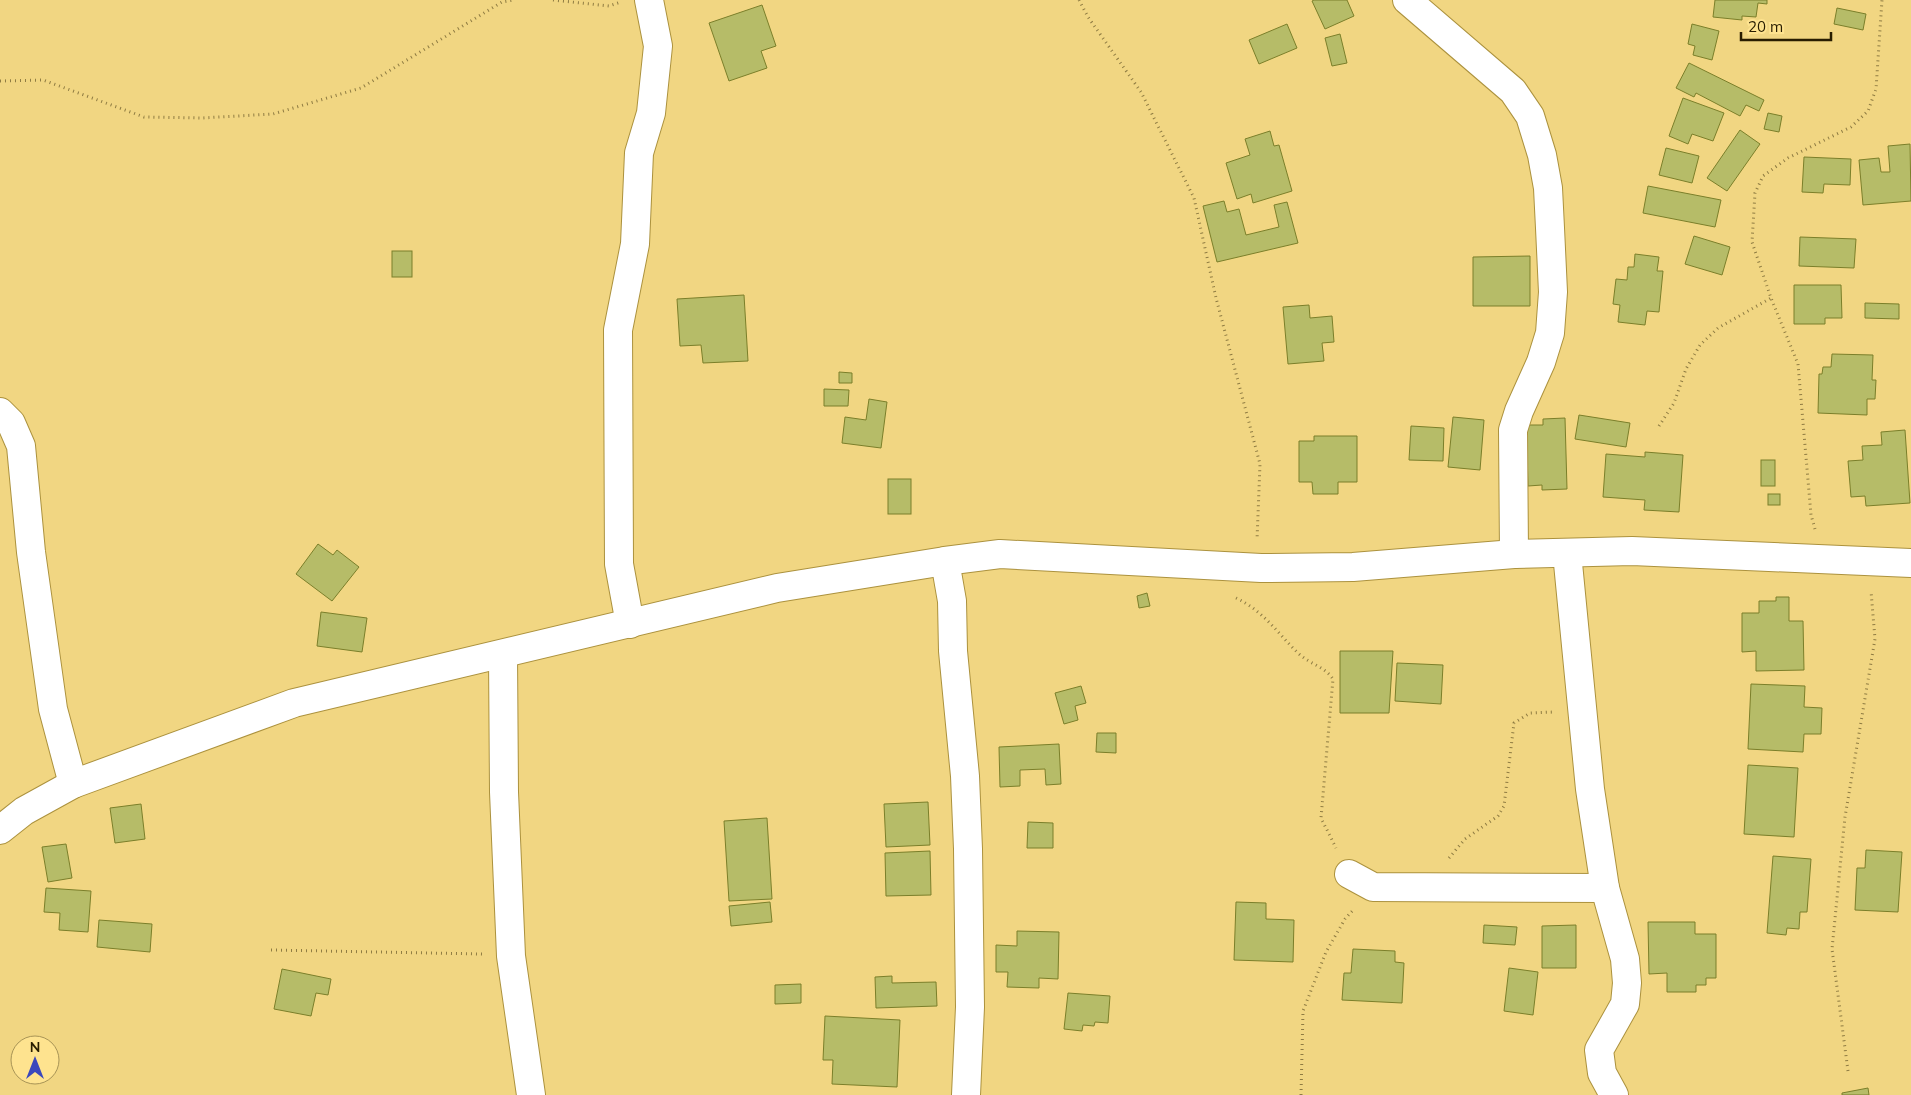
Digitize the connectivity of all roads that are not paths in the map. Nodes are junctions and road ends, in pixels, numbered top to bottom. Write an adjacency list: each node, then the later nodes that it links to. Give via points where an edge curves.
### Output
1 (648, 0): 8 (street, via 658,46 652,113 639,153 635,244 618,330 619,564)
2 (1407, 0): 5 (street, via 1513,92 1530,116 1542,155 1548,188 1553,292 1550,332 1513,430)
3 (0, 412): 10 (street, via 11,423 21,446 31,552 53,709)
4 (1567, 553): 5 (street); 7 (street, via 1632,551); 13 (street, via 1590,789)
5 (1514, 554): 6 (street, via 1353,567 1261,568 1000,554)
6 (945, 561): 8 (street, via 777,588); 15 (street, via 952,601 968,849 970,1008)
7 (1911, 564)
8 (630, 624): 9 (street)
9 (502, 654): 10 (street, via 294,703); 14 (street, via 510,956)
10 (73, 784): 11 (street, via 24,811)
11 (0, 830)
12 (1349, 874): 13 (street, via 1373,887)
13 (1605, 888): 16 (street, via 1625,959 1627,983 1625,1004 1599,1050 1602,1073)
14 (531, 1095)
15 (966, 1095)
16 (1614, 1095)

